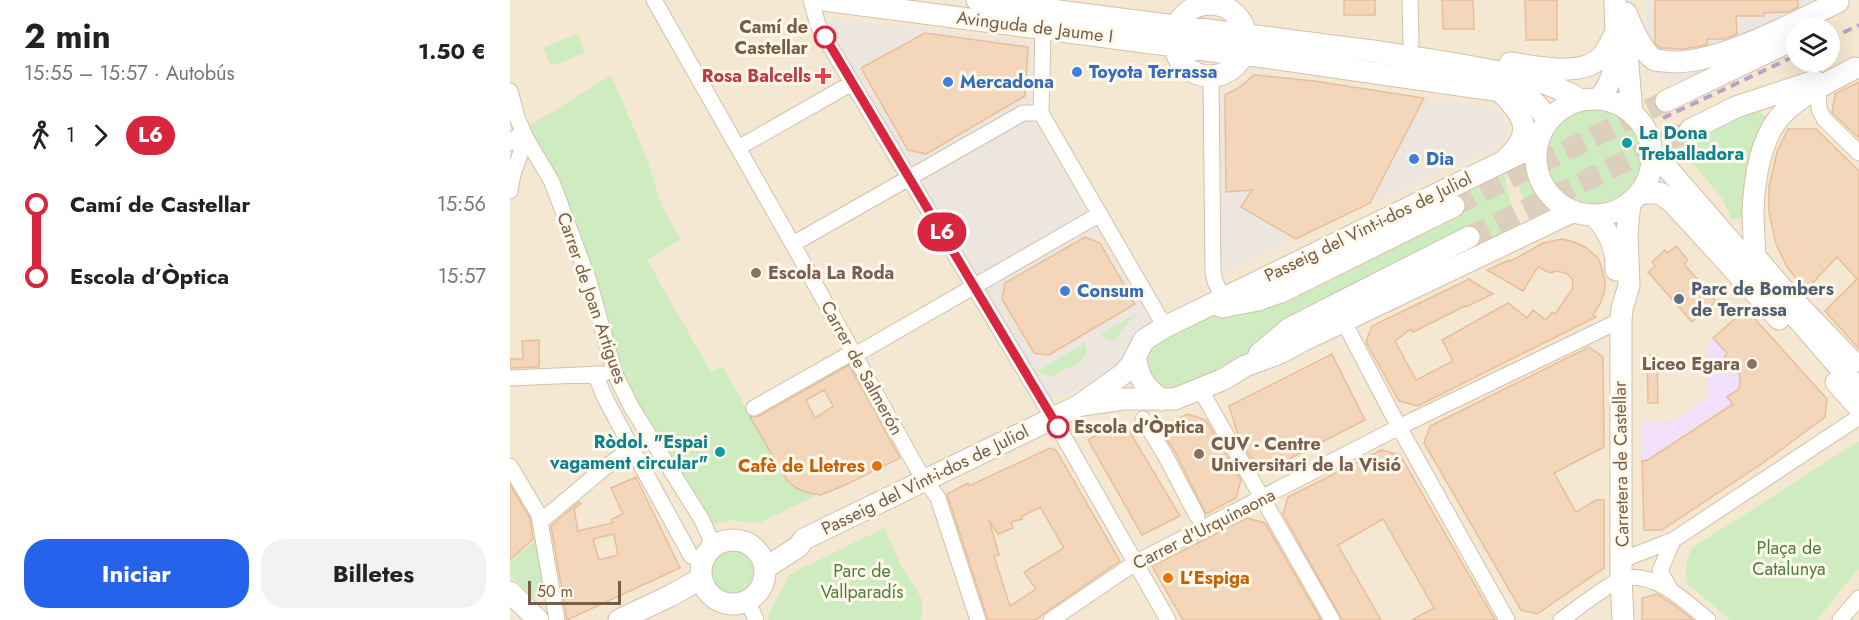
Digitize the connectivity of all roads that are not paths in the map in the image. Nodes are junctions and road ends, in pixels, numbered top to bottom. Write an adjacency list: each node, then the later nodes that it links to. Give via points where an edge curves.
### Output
1 (654, 0): 32 (street, Carrer de Salmerón)
2 (811, 0): 19 (street, via 818,25)
3 (824, 0): 9 (street, Avinguda de Jaume I)
4 (977, 0): 9 (street, Avinguda de Jaume I)
5 (1410, 0): 15 (street)
6 (1840, 1): 8 (street, via 1725,52 1676,63 1655,60 1639,42); 10 (street)
7 (1210, 2): 11 (street, via 1237,16); 13 (street, via 1187,13)
8 (1622, 4): 12 (street); 25 (street)
9 (1044, 13): 13 (street, Avinguda de Jaume I); 26 (street)
10 (1822, 18)
11 (1246, 34): 13 (street, Avinguda de Jaume I); 15 (street, Avinguda de Jaume I); 16 (street)
12 (1615, 34): 15 (street, via 1604,55 1581,69); 23 (street, via 1611,80 1606,91)
13 (1176, 36): 16 (street, Avinguda de Jaume I); 18 (street, via 1178,55 1184,64 1201,75)
14 (1786, 43): 24 (street)
15 (1417, 51): 23 (street, Avinguda de Jaume I, via 1514,74)
16 (1243, 55): 18 (street, via 1226,72); 22 (street, Avinguda de Jaume I)
17 (1857, 67): 20 (street); 28 (street, via 1737,107)
18 (1211, 76): 48 (street, via 1213,272)
19 (852, 83): 32 (street); 36 (street)
20 (1818, 89): 34 (street, via 1819,110 1824,119); 42 (street, via 1789,108 1773,127 1757,176)
21 (510, 91): 29 (street, Carrer de Joan Artigues)
22 (1500, 91): 27 (street, Avinguda de Jaume I, via 1533,100); 35 (street, via 1520,113 1524,128 1518,148)
23 (1589, 99): 25 (street, via 1616,103); 27 (street, via 1562,108)
24 (1666, 101)
25 (1632, 112): 33 (street, via 1646,131)
26 (1041, 113): 36 (street, via 1023,112); 41 (street)
27 (1547, 123): 31 (street)
28 (1690, 130)
29 (525, 134): 30 (street); 37 (street); 58 (street, Carrer de Joan Artigues, via 556,192 589,281)
30 (510, 143)
31 (1537, 145): 35 (street, Passeig del Vint-i-dos de Juliol); 40 (street, via 1541,180 1554,199)
32 (738, 147): 45 (street, Carrer de Salmerón)
33 (1652, 153): 38 (street, via 1650,174); 44 (street)
34 (1859, 153)
35 (1506, 160): 48 (street, Passeig del Vint-i-dos de Juliol)
36 (909, 178): 45 (street); 47 (street)
37 (511, 181)
38 (1635, 197): 40 (street, via 1617,210); 50 (street, Carretera de Castellar, via 1627,234 1629,285); 65 (street, via 1655,192 1665,195)
39 (1454, 206): 49 (street, Passeig del Vint-i-dos de Juliol, via 1283,291 1258,300)
40 (1584, 213): 50 (street, Carretera de Castellar, via 1602,223 1613,244); 51 (street, Passeig del Vint-i-dos de Juliol)
41 (1100, 214): 47 (street); 52 (street)
42 (1753, 228): 44 (street); 46 (street)
43 (1469, 237): 56 (street, Passeig del Vint-i-dos de Juliol, via 1290,328)
44 (1730, 240): 46 (street)
45 (793, 244): 53 (street, Carrer de Salmerón)
46 (1764, 271): 55 (street); 61 (street)
47 (974, 286): 53 (street); 67 (street)
48 (1223, 298): 49 (street, Passeig del Vint-i-dos de Juliol)
49 (1200, 310): 52 (street, Passeig del Vint-i-dos de Juliol)
50 (1621, 314): 69 (street, Carrer d'Urquinaona); 80 (street, Carretera de Castellar)
51 (1344, 322): 56 (street, Passeig del Vint-i-dos de Juliol); 69 (street)
52 (1165, 327): 54 (street, Passeig del Vint-i-dos de Juliol, via 1144,340)
53 (854, 353): 64 (street); 72 (street, Carrer de Salmerón)
54 (1135, 357): 62 (street, via 1146,388); 63 (street, Passeig del Vint-i-dos de Juliol, via 1123,374)
55 (1859, 364)
56 (1245, 366): 60 (street, Passeig del Vint-i-dos de Juliol)
57 (595, 374): 58 (street); 59 (street); 70 (street, Carrer de Joan Artigues)
58 (615, 374): 77 (street, Carrer de Joan Artigues, via 702,520 710,538)
59 (510, 378)
60 (1200, 389): 62 (street, Passeig del Vint-i-dos de Juliol); 73 (street)
61 (1859, 390)
62 (1162, 400): 63 (street, Passeig del Vint-i-dos de Juliol, via 1123,399)
63 (1078, 406): 67 (street, Passeig del Vint-i-dos de Juliol)
64 (754, 408)
65 (1859, 408)
66 (1859, 417): 76 (street)
67 (1053, 418): 72 (street, Passeig del Vint-i-dos de Juliol); 79 (street)
68 (1143, 419): 74 (street)
69 (1399, 427): 73 (street, Carrer d'Urquinaona); 95 (street)
70 (632, 448): 75 (street); 77 (street, Carrer de Joan Artigues)
71 (512, 474): 75 (street)
72 (926, 480): 78 (street, Passeig del Vint-i-dos de Juliol, via 804,539 767,548); 91 (street, Carrer de Salmerón, via 938,498)
73 (1261, 499): 79 (street, Carrer d'Urquinaona); 94 (street)
74 (1197, 516)
75 (540, 522): 84 (street)
76 (1673, 540): 80 (street); 82 (street, via 1660,571)
77 (700, 554): 78 (street, Passeig del Vint-i-dos de Juliol, via 736,540); 81 (street)
78 (760, 559): 86 (street, via 763,584)
79 (1135, 563): 92 (street, Carrer d'Urquinaona); 93 (street)
80 (1622, 569): 82 (street); 96 (street); 97 (street, Carretera de Castellar)
81 (705, 585): 86 (street, via 722,602); 89 (street, via 670,596); 90 (street)
82 (1670, 589): 98 (street)
83 (510, 592): 87 (street)
84 (553, 594): 87 (street, via 533,611); 88 (street)
85 (1859, 598): 99 (street)
86 (752, 610)
87 (534, 615)
88 (557, 620)
89 (619, 620)
90 (649, 620)
91 (978, 620)
92 (1051, 620)
93 (1168, 620)
94 (1332, 620)
95 (1507, 620)
96 (1561, 620)
97 (1623, 620)
98 (1708, 620)
99 (1840, 620)

